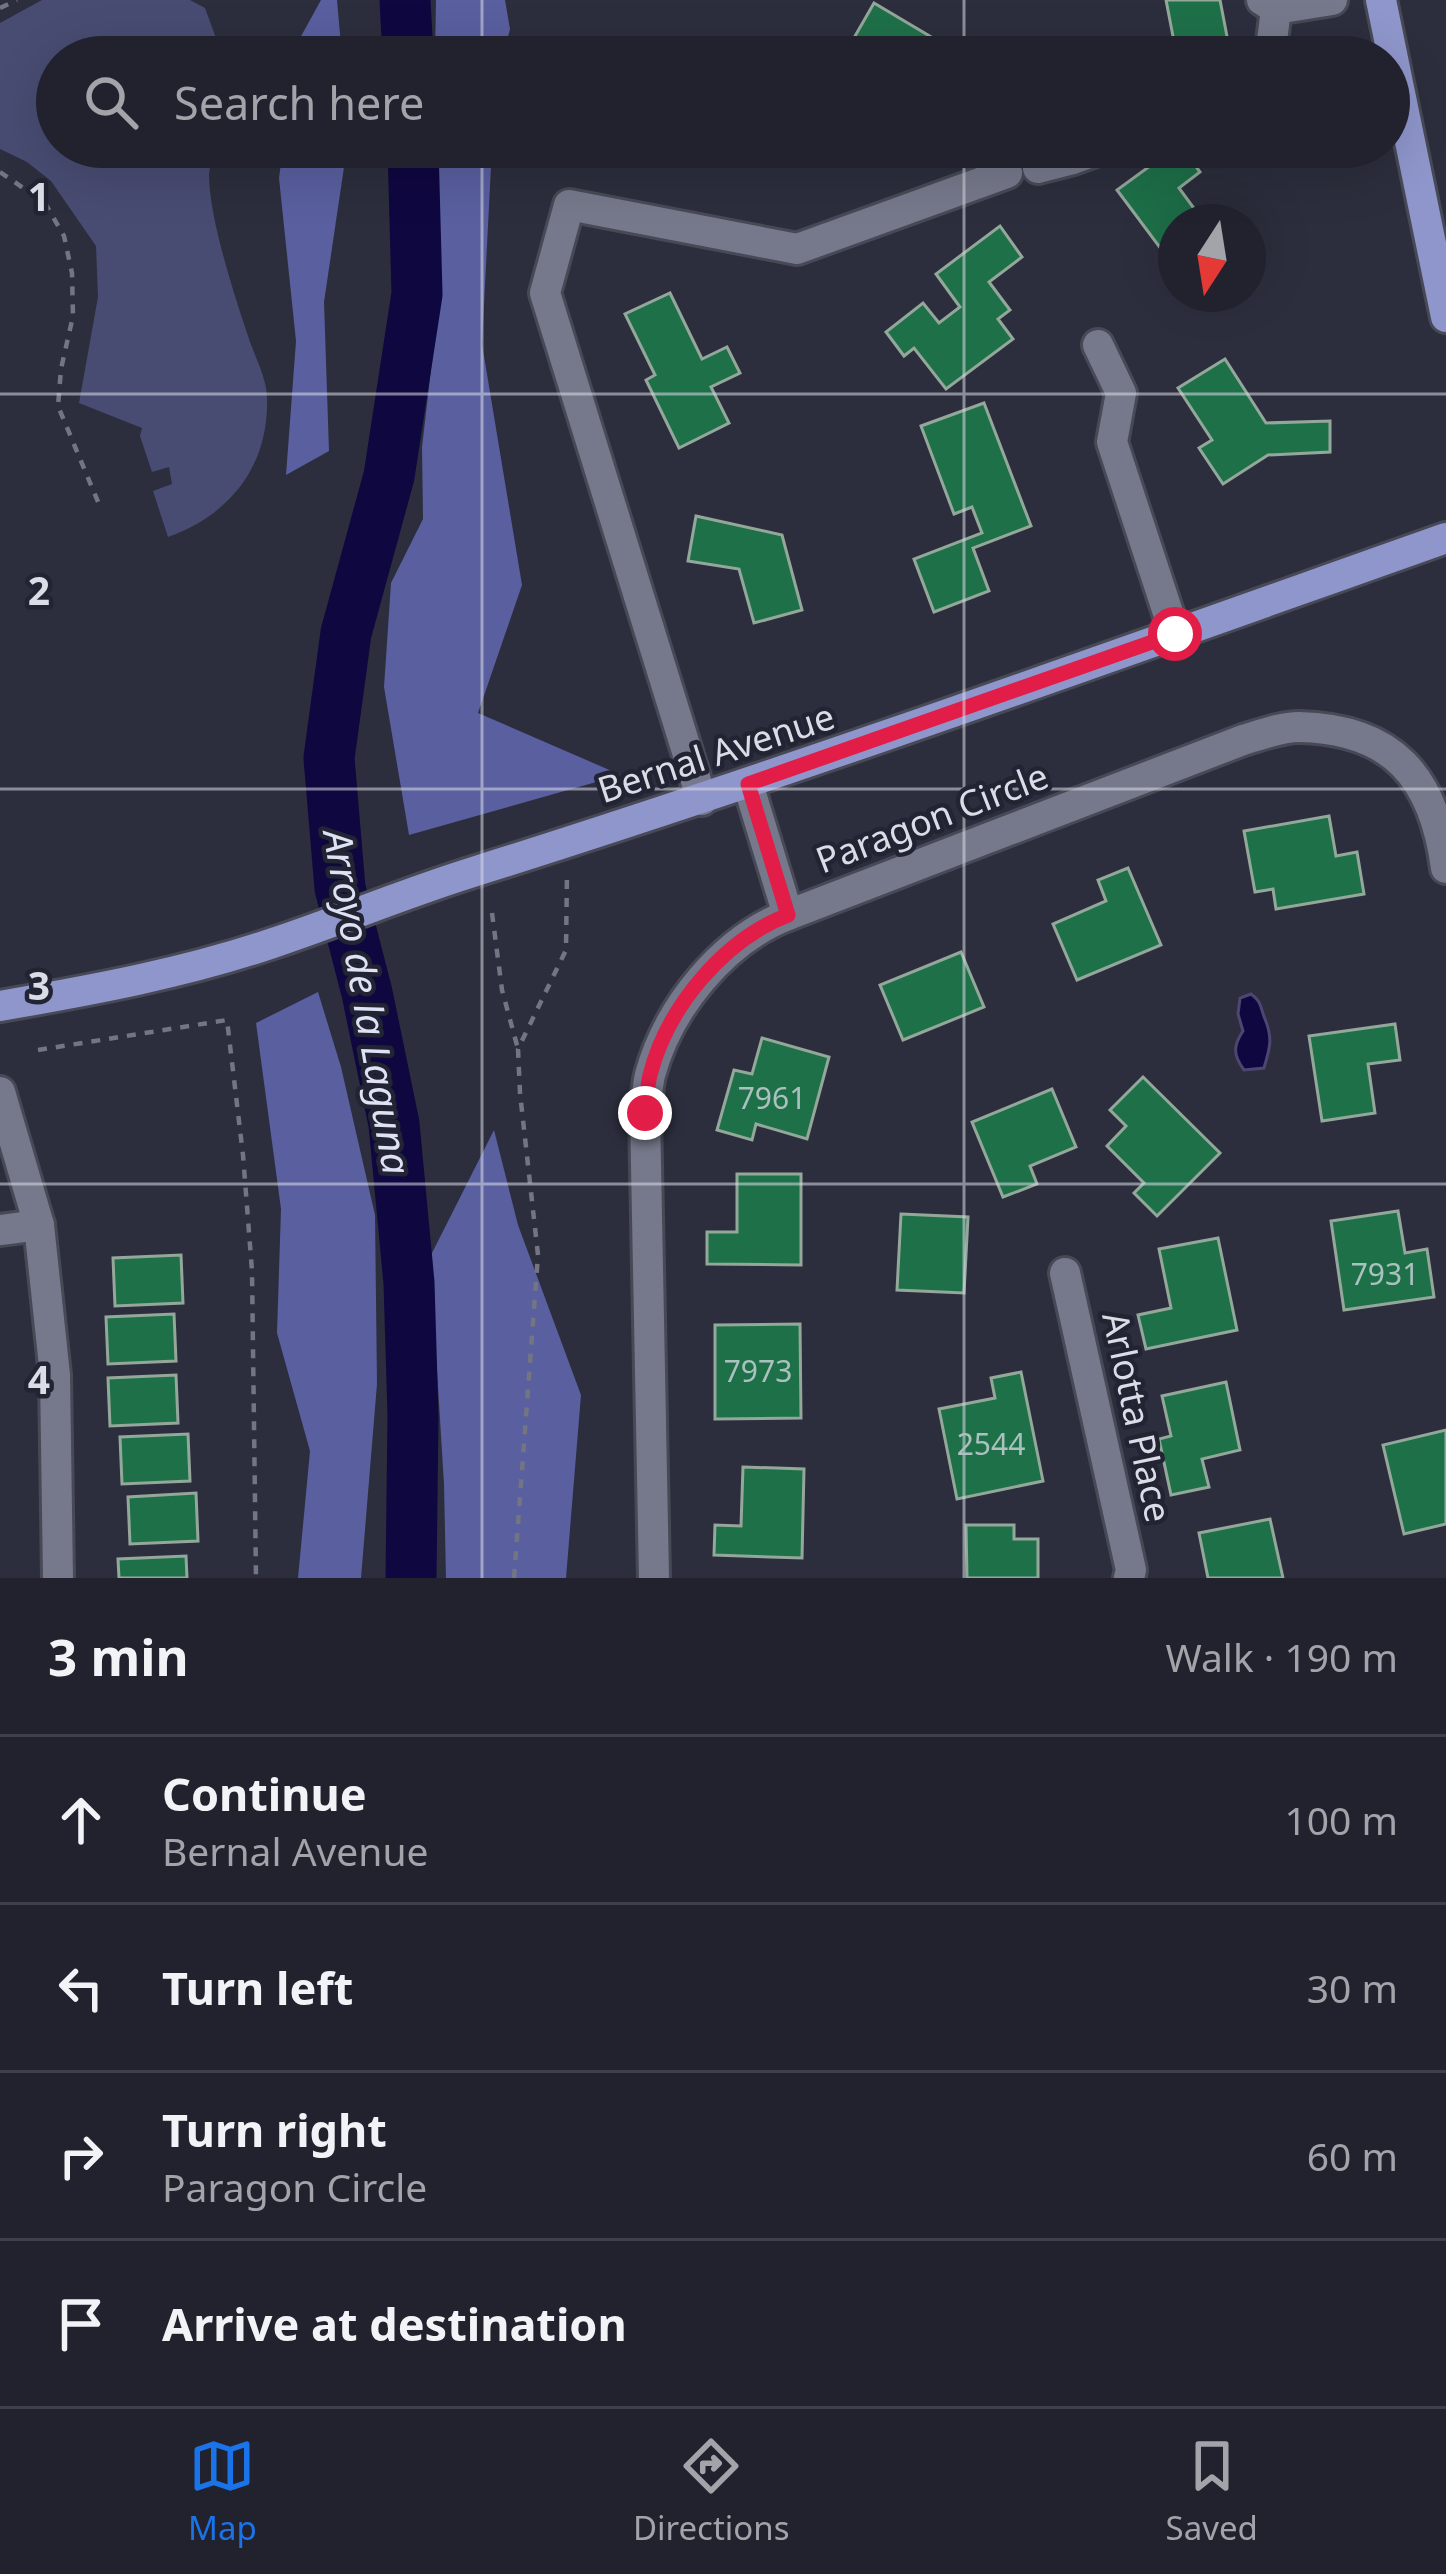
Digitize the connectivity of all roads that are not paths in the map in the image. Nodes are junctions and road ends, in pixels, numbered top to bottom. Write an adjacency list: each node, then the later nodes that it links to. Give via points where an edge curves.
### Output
1 (1332, 0): 3 (street)
2 (1381, 0): 5 (main road)
3 (1269, 4): 4 (street)
4 (1270, 36)
5 (1388, 36)
6 (1410, 141): 8 (main road)
7 (1031, 168): 13 (street, via 797,249 569,205 545,293)
8 (1446, 317)
9 (1098, 345): 11 (street, via 1121,392 1112,442)
10 (1446, 538): 11 (main road, Bernal Avenue)
11 (1175, 634): 12 (main road, Bernal Avenue)
12 (748, 784): 13 (main road, Bernal Avenue); 15 (street)
13 (702, 800): 16 (main road, Bernal Avenue, via 271,944 94,991)
14 (1446, 868): 15 (street, Paragon Circle, via 1425,791 1406,764 1354,736 1295,726)
15 (788, 915): 22 (street, Paragon Circle, via 735,944 697,984 650,1076)
16 (0, 1006)
17 (0, 1092): 18 (street)
18 (39, 1225): 19 (street); 21 (street, via 55,1375)
19 (0, 1230)
20 (1065, 1273): 23 (street, Arlotta Place)
21 (58, 1578)
22 (655, 1578)
23 (1129, 1578)

